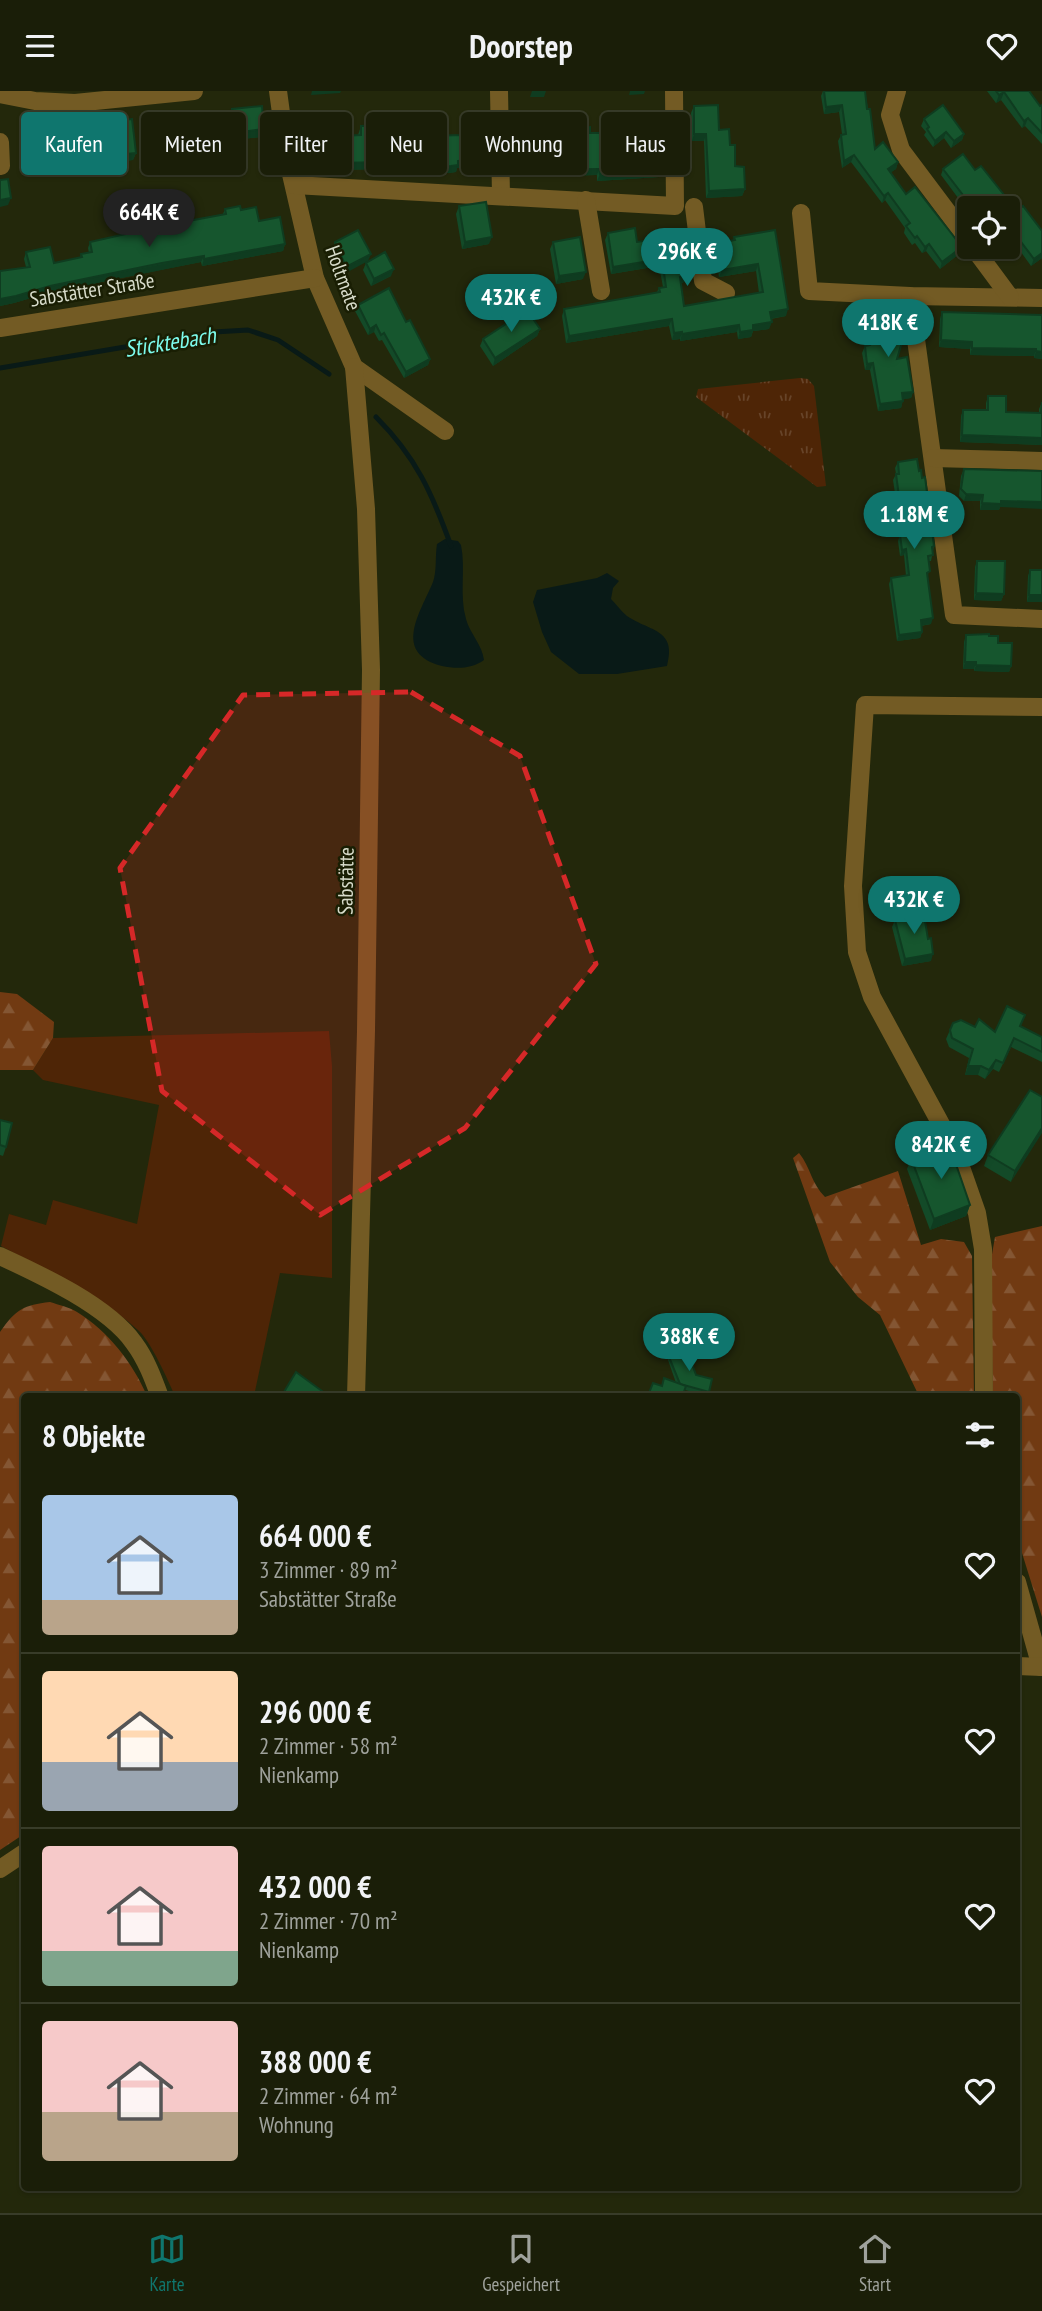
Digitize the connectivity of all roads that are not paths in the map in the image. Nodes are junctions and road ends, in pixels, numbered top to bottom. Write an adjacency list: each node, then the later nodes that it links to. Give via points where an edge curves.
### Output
1 (194, 91): 6 (street, via 75,103)
2 (278, 91): 9 (street, Holtmate)
3 (499, 91): 10 (street)
4 (674, 91): 12 (street)
5 (897, 91): 14 (street, via 890,115 901,150)
6 (0, 94)
7 (0, 142): 8 (street)
8 (1, 166)
9 (294, 185): 10 (street); 16 (street, Holtmate)
10 (501, 195): 11 (street)
11 (586, 200): 12 (street); 17 (street)
12 (675, 206): 18 (street, via 701,207 703,281)
13 (801, 213): 19 (street, via 809,291)
14 (957, 225)
15 (982, 259): 20 (street)
16 (315, 278): 22 (street, Sabstätter Straße); 23 (street, Holtmate)
17 (601, 291)
18 (726, 293)
19 (910, 296): 20 (street); 25 (street)
20 (1010, 297): 21 (street)
21 (1042, 298)
22 (0, 328)
23 (354, 367): 24 (street); 31 (street, Sabstätte, via 366,509 371,670)
24 (445, 431)
25 (933, 458): 26 (street); 27 (street, via 954,615)
26 (1042, 461)
27 (1042, 619)
28 (1042, 707): 32 (street, via 865,705 853,885 857,952 872,997 955,1150 977,1213 983,1249)
29 (0, 1256): 30 (street, via 106,1314 134,1343)
30 (158, 1393)
31 (356, 1393)
32 (984, 1393)
33 (1020, 1593): 35 (street)
34 (1020, 1666): 35 (street)
35 (1041, 1667)
36 (21, 1855): 37 (street)
37 (0, 1869)

